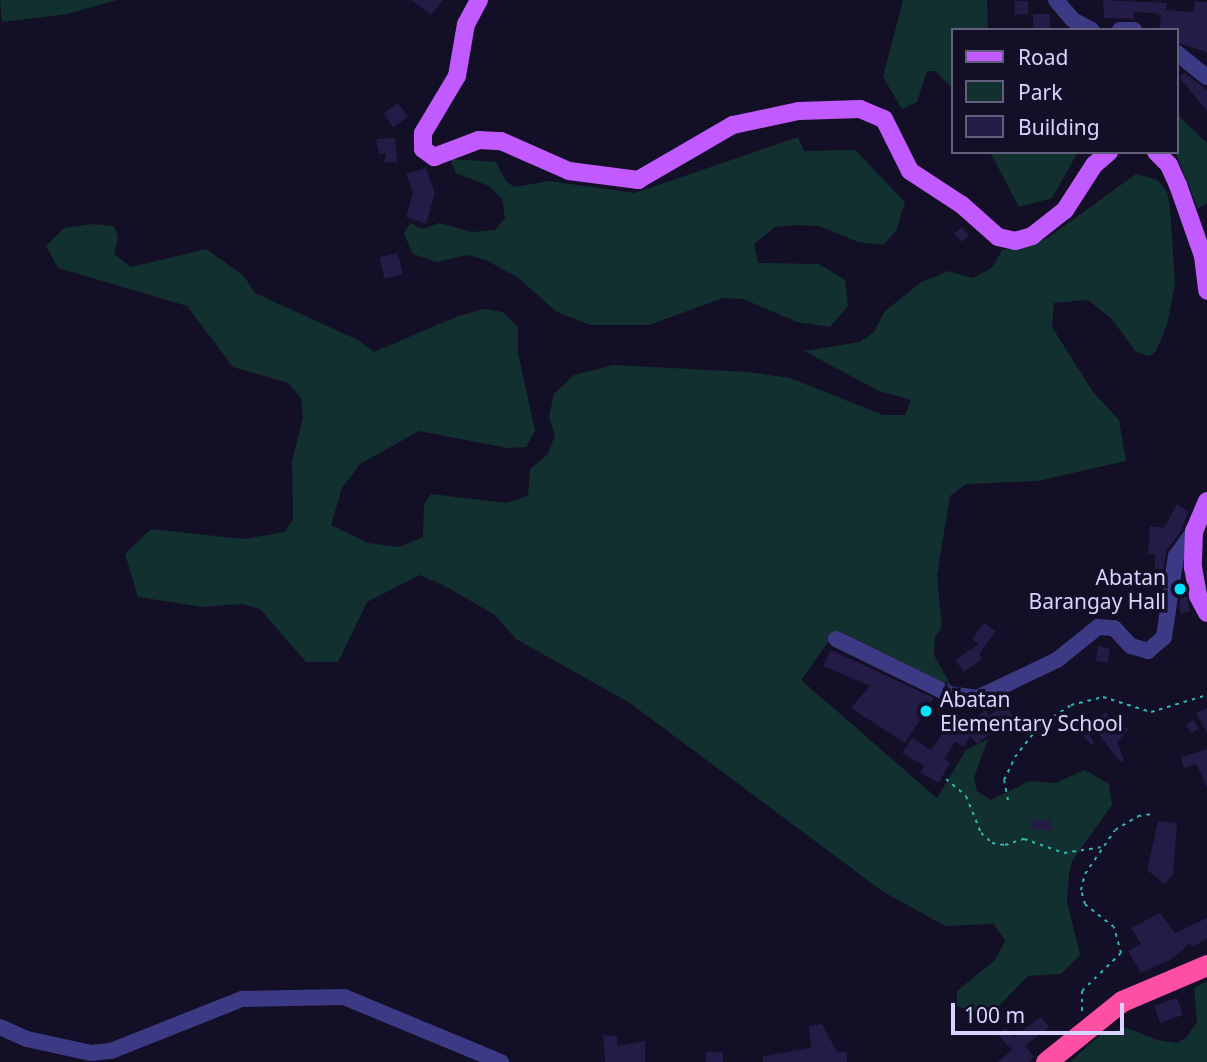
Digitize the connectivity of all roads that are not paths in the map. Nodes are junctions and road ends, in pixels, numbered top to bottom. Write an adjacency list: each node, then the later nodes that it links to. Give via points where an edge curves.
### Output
1 (480, 0): 6 (main road, via 466,24 457,76 423,133 423,149 434,157 479,141 501,141 569,171 638,180 733,125 799,111 860,109 884,119 910,171 998,237 1015,241 1032,236 1058,217)
2 (1056, 0): 3 (street)
3 (1089, 28)
4 (1179, 55): 5 (street)
5 (1207, 77)
6 (1107, 154)
7 (1157, 154): 8 (main road, via 1178,185 1203,256)
8 (1207, 291)
9 (1207, 501): 10 (main road)
10 (1194, 531): 11 (main road, via 1194,582); 12 (street, via 1176,556 1164,637 1148,651 1131,646 1114,628 1098,627 1045,667 977,698 949,694)
11 (1207, 613)
12 (836, 639)
13 (1207, 965): 16 (highway, via 1122,1001)
14 (0, 1027): 15 (street, via 27,1039 91,1053 111,1052 242,999 344,997)
15 (501, 1062)
16 (1046, 1062)

